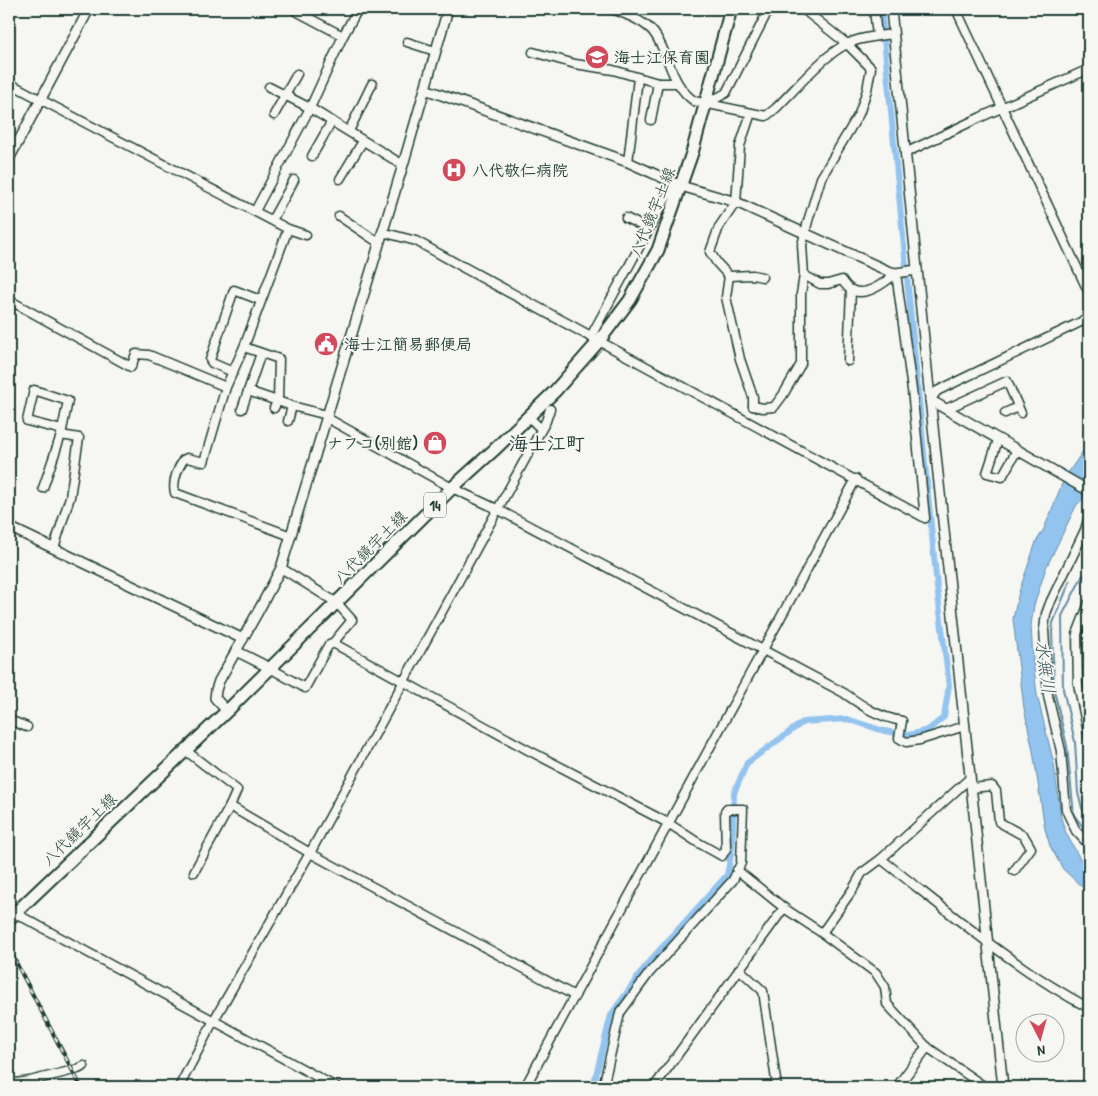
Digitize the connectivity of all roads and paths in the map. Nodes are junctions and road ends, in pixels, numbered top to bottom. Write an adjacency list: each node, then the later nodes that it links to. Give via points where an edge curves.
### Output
1 (89, 9): 30 (street)
2 (292, 9): 14 (street)
3 (358, 9): 14 (street)
4 (448, 9): 18 (street)
5 (615, 9): 12 (street)
6 (732, 9): 31 (main road, 八代鏡宇土線 / 14)
7 (769, 9): 31 (street, via 726,93)
8 (803, 9): 17 (street)
9 (874, 9): 15 (street)
10 (891, 9): 13 (street)
11 (956, 9): 33 (street)
12 (627, 12): 23 (street, via 654,33)
13 (893, 34): 15 (street); 40 (street)
14 (343, 36): 32 (street)
15 (877, 36): 17 (street)
16 (407, 42): 18 (street)
17 (848, 44): 34 (street, via 832,53 775,110 766,116); 56 (street, via 871,68 867,90 854,124 821,178)
18 (436, 51): 28 (street)
19 (533, 52): 22 (street)
20 (1089, 70): 33 (street)
21 (297, 74): 29 (street)
22 (638, 78): 25 (street); 43 (street)
23 (676, 82): 25 (street); 31 (street, via 685,95)
24 (9, 83): 30 (street)
25 (658, 83): 36 (street)
26 (372, 84): 38 (street)
27 (269, 87): 29 (street)
28 (425, 89): 43 (street); 44 (street)
29 (286, 97): 32 (street); 35 (street)
30 (40, 100): 42 (street); 49 (street)
31 (706, 104): 34 (street); 47 (main road, 八代鏡宇土線 / 14)
32 (310, 108): 37 (street); 49 (street)
33 (1002, 108): 40 (street); 66 (street)
34 (751, 113): 48 (street, via 740,146)
35 (274, 116)
36 (651, 120)
37 (332, 121): 38 (street); 41 (street)
38 (349, 131): 39 (street)
39 (363, 140): 44 (street); 45 (street)
40 (905, 154): 60 (street)
41 (312, 156)
42 (9, 159)
43 (628, 162): 47 (street)
44 (403, 165): 55 (street)
45 (340, 179)
46 (294, 180): 52 (street)
47 (678, 185): 48 (street); 54 (street); 70 (main road, 八代鏡宇土線 / 14, via 658,250 630,300)
48 (736, 202): 56 (street); 63 (street, via 719,226 710,252)
49 (255, 211): 52 (street)
50 (338, 216): 58 (street)
51 (626, 218): 54 (street)
52 (272, 220): 53 (street)
53 (288, 229): 57 (street); 68 (street)
54 (648, 229): 70 (street)
55 (382, 232): 58 (street); 59 (street, via 416,241)
56 (806, 234): 61 (street); 62 (street, via 802,245)
57 (306, 236)
58 (379, 243): 86 (street)
59 (463, 267): 70 (street)
60 (917, 270): 61 (street); 78 (street)
61 (896, 273): 65 (street, via 888,281 864,292); 94 (street, via 925,518)
62 (804, 275): 65 (street, via 820,284 842,280); 80 (street, via 801,364 774,407)
63 (729, 276): 64 (street); 80 (street, via 726,297)
64 (762, 277)
65 (851, 290): 73 (street)
66 (1089, 293)
67 (9, 300): 75 (street, via 131,366 136,354 149,355)
68 (260, 300): 71 (street); 74 (street, via 234,290 210,360)
69 (1089, 318): 78 (street, via 937,391)
70 (595, 339): 87 (main road, 八代鏡宇土線 / 14, via 555,391); 88 (street)
71 (244, 347): 72 (street); 74 (street)
72 (261, 353): 76 (street); 77 (street, via 279,359)
73 (848, 361)
74 (233, 372): 75 (street)
75 (226, 387): 101 (street, via 204,462 182,460 174,482 175,493)
76 (248, 391): 77 (street); 82 (street)
77 (278, 400): 79 (street); 81 (street)
78 (930, 400): 84 (street); 114 (street)
79 (292, 406): 86 (street); 89 (street)
80 (753, 406): 88 (street)
81 (274, 408)
82 (242, 409)
83 (550, 409): 90 (street)
84 (946, 410): 85 (street, via 1007,381 1019,410); 92 (street)
85 (1005, 413)
86 (327, 416): 96 (street); 101 (street)
87 (528, 416): 90 (street); 96 (main road, 八代鏡宇土線 / 14)
88 (741, 417): 94 (street)
89 (288, 421)
90 (541, 429): 98 (street)
91 (61, 432): 91 (street, via 28,421 34,390 68,401); 95 (street); 102 (street, via 79,438 70,497)
92 (998, 440): 93 (street); 93 (street, via 987,473 1002,477)
93 (1017, 450): 97 (street)
94 (856, 479): 109 (street)
95 (43, 488)
96 (452, 488): 98 (street); 104 (main road, 八代鏡宇土線 / 14)
97 (1089, 491)
98 (497, 509): 109 (street); 111 (street)
99 (1089, 516): 122 (street, via 1050,603 1044,630 1048,696 1062,751 1066,810 1076,831)
100 (9, 528): 102 (street)
101 (291, 536): 103 (street)
102 (54, 548): 106 (street)
103 (281, 568): 104 (street); 106 (street)
104 (337, 603): 107 (street, via 352,620); 110 (main road, 八代鏡宇土線 / 14)
105 (1089, 603): 116 (street, via 1077,634 1078,684)
106 (243, 639): 108 (street)
107 (333, 643): 110 (street, via 328,646 305,688); 111 (street)
108 (236, 651): 110 (street); 112 (street, via 216,690 215,698)
109 (762, 651): 114 (street, via 885,718 902,721 899,738 906,742); 121 (street)
110 (270, 668): 112 (main road, 八代鏡宇土線 / 14)
111 (403, 681): 121 (street); 123 (street)
112 (227, 711): 117 (main road, 八代鏡宇土線 / 14)
113 (9, 720): 115 (street)
114 (965, 726): 118 (street)
115 (27, 727)
116 (1089, 738)
117 (185, 750): 120 (street, via 237,790); 129 (main road, 八代鏡宇土線 / 14)
118 (970, 778): 119 (street); 124 (street)
119 (971, 788): 126 (street, via 992,786 996,791 999,822 1024,836 1031,848); 131 (street)
120 (230, 806): 123 (street); 127 (street)
121 (668, 823): 125 (street, via 722,856 726,849 725,812 727,809 743,809 741,863); 133 (street)
122 (1089, 844)
123 (310, 853): 133 (street); 135 (street)
124 (881, 859): 130 (street, via 862,873); 131 (street)
125 (737, 870): 128 (street); 142 (street, via 721,894 650,972 620,1012)
126 (1014, 871)
127 (194, 872)
128 (784, 908): 130 (street); 132 (street)
129 (12, 916): 135 (street)
130 (822, 933): 136 (street, via 876,973 885,987 887,1004)
131 (987, 942): 134 (street); 147 (street)
132 (739, 969): 143 (street); 144 (street, via 763,991)
133 (574, 996): 141 (street)
134 (1089, 1008)
135 (214, 1020): 139 (street); 140 (street)
136 (927, 1047): 145 (street); 146 (street)
137 (84, 1066): 138 (street, via 30,1082)
138 (9, 1084)
139 (179, 1087)
140 (336, 1087)
141 (525, 1087)
142 (603, 1087)
143 (654, 1087)
144 (777, 1087)
145 (898, 1087)
146 (985, 1087)
147 (1003, 1087)

